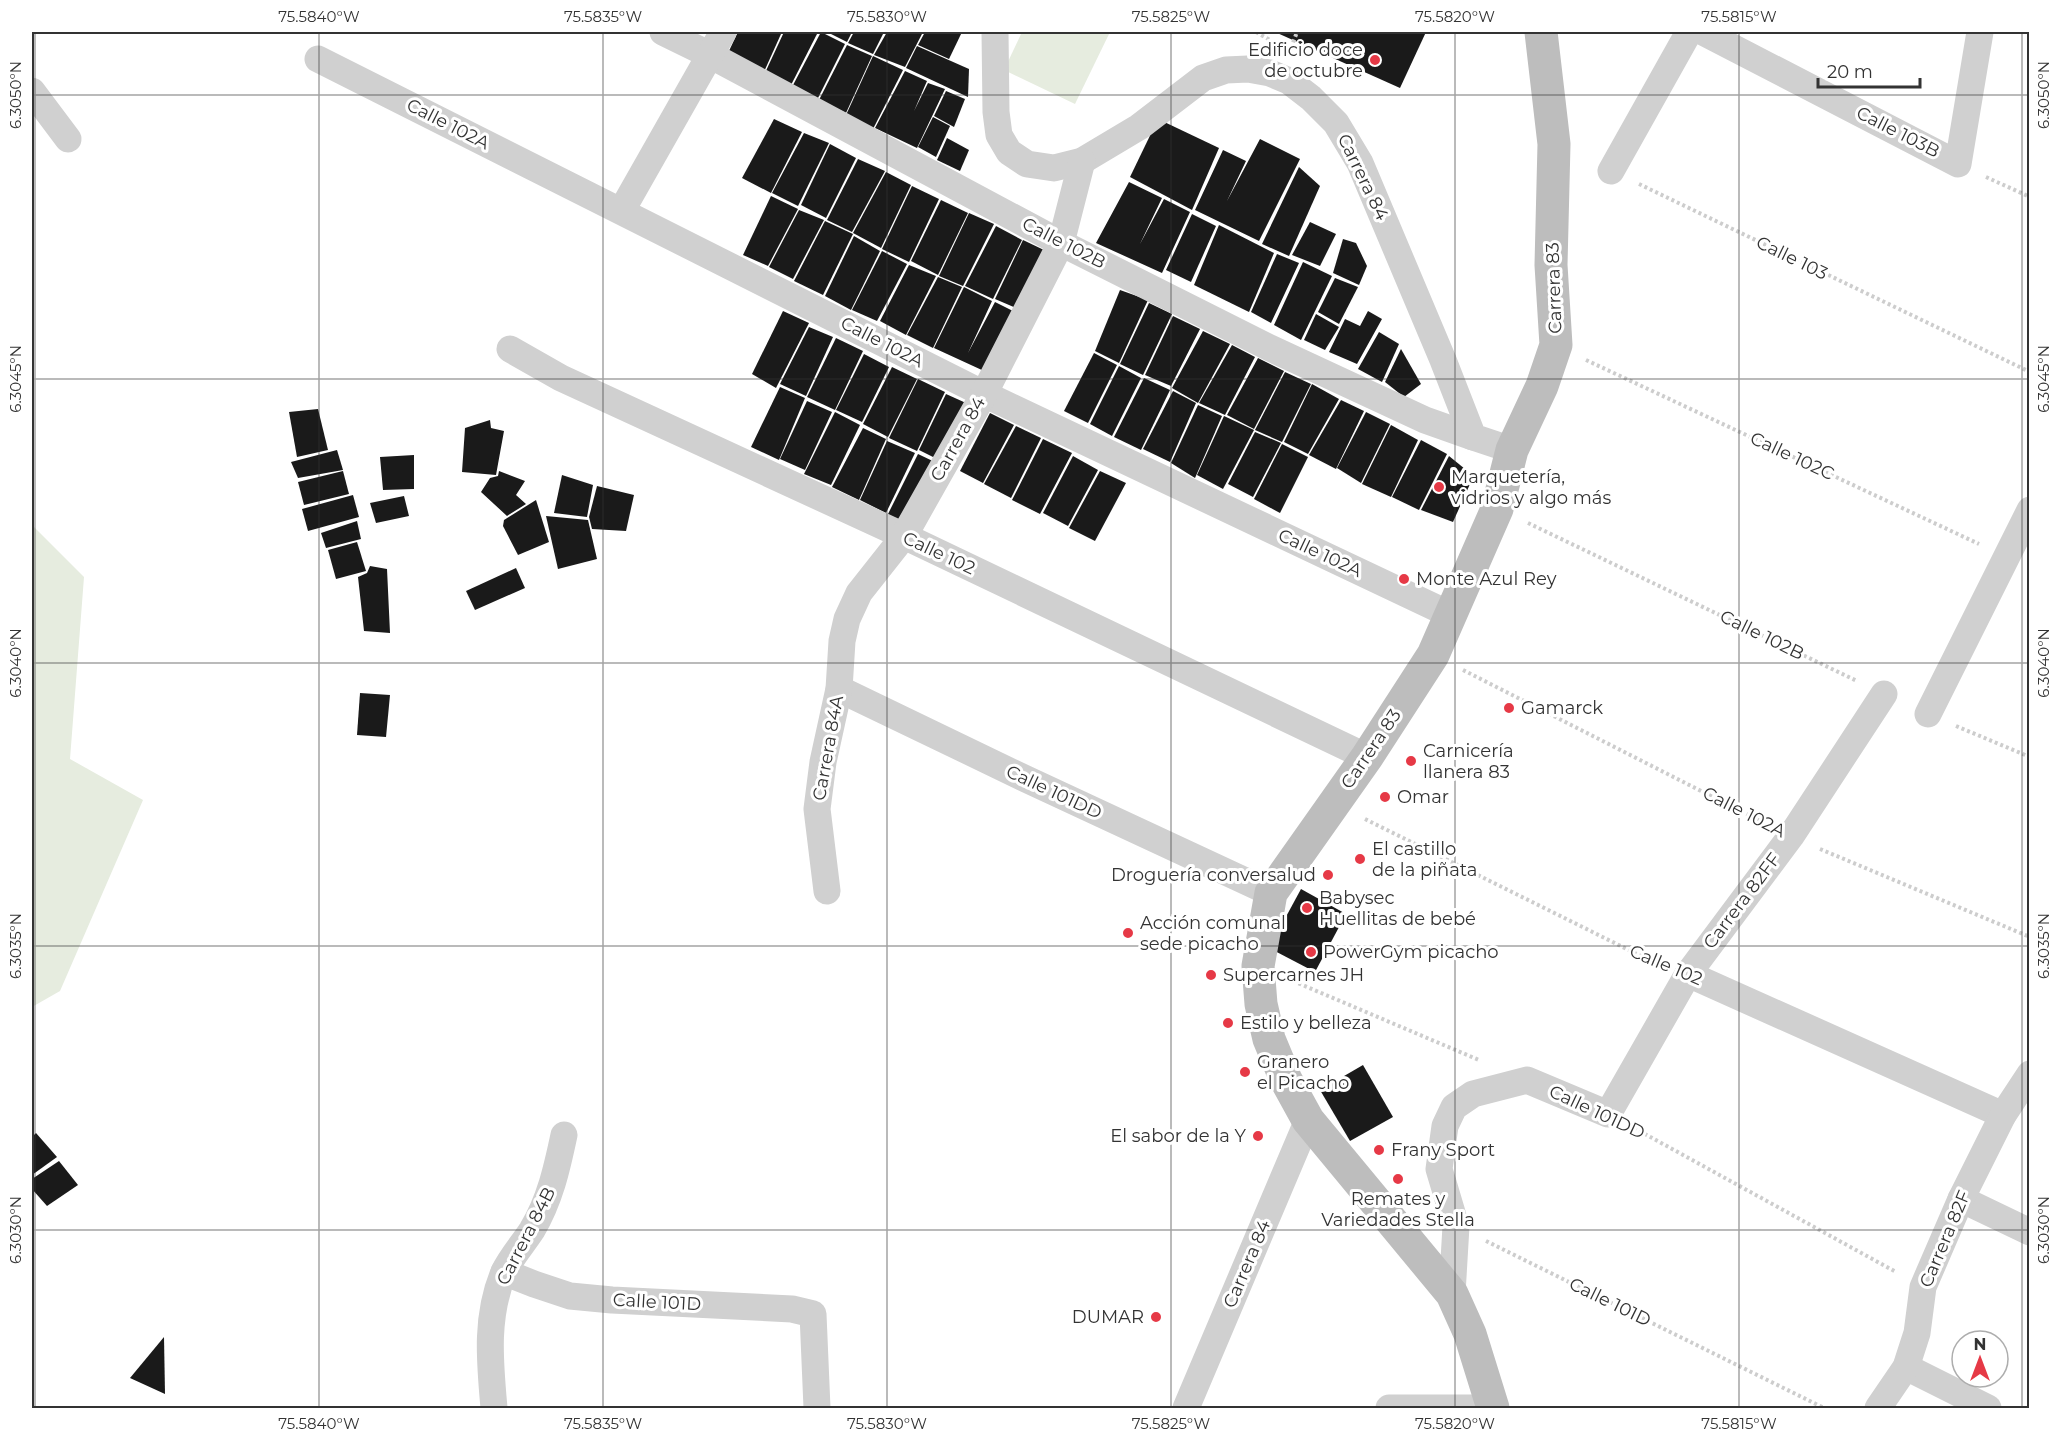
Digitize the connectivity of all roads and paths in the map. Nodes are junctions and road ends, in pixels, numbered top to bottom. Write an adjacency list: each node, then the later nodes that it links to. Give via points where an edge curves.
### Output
1 (663, 32): 8 (street, Calle 102B)
2 (723, 32): 8 (street)
3 (995, 32): 12 (street, Carrera 84, via 997,119 999,135 1009,152 1027,164 1054,168)
4 (1541, 32): 18 (street, Carrera 83, via 1554,144 1551,265)
5 (1689, 32): 14 (street)
6 (1703, 32): 13 (street, Calle 103B)
7 (1980, 32): 13 (street)
8 (710, 55): 16 (street); 17 (street, Calle 102B)
9 (318, 59): 16 (street, Calle 102A)
10 (32, 91): 11 (street)
11 (68, 139)
12 (1082, 161): 17 (street, Carrera 84); 22 (street, Carrera 84, via 1139,127 1203,78 1226,70 1248,69 1289,81 1335,123 1360,163)
13 (1958, 164): 15 (path, Calle 103B)
14 (1611, 171): 20 (path, Calle 103)
15 (2030, 197)
16 (622, 210): 21 (street, Calle 102A)
17 (1061, 243): 21 (street, Carrera 84); 22 (street, Calle 102B, via 1270,348 1425,420)
18 (1556, 345): 23 (street, Carrera 83); 27 (path, Calle 102C)
19 (510, 349): 26 (street, Calle 102, via 561,378)
20 (2030, 372)
21 (984, 394): 26 (street, Carrera 84); 28 (street, Calle 102A)
22 (1473, 437): 23 (street)
23 (1512, 450): 24 (street, Carrera 83)
24 (1497, 509): 28 (street, Carrera 83); 32 (path, Calle 102B)
25 (2030, 510): 27 (street)
26 (904, 536): 29 (street, Carrera 84, via 859,593); 34 (street, Calle 102)
27 (2006, 556): 33 (street)
28 (1451, 615): 30 (street, Carrera 83)
29 (842, 641): 31 (street, Carrera 84A)
30 (1433, 655): 34 (street, Carrera 83); 37 (path, Calle 102A)
31 (839, 689): 38 (street, Carrera 84A, via 817,809); 39 (street, Calle 101DD)
32 (1884, 694): 37 (street, Carrera 82FF)
33 (1928, 714): 35 (path)
34 (1367, 757): 36 (street, Carrera 83)
35 (2030, 757)
36 (1334, 804): 39 (street, Carrera 83); 42 (path, Calle 102, via 1666,969)
37 (1791, 836): 40 (path, Calle 102A); 42 (street, Carrera 82FF)
38 (827, 891)
39 (1271, 893): 41 (street, Carrera 83)
40 (2030, 937)
41 (1258, 966): 44 (path, Calle 101DD); 47 (street, Carrera 83, via 1269,1039)
42 (1688, 974): 45 (street, Carrera 82FF); 46 (street, Calle 102)
43 (2030, 1074): 46 (street, Carrera 82F)
44 (1527, 1080): 45 (street, Calle 101DD); 50 (street, via 1473,1094 1454,1107 1445,1126 1439,1169)
45 (1608, 1114): 53 (path, Calle 101DD)
46 (2003, 1115): 49 (street, Carrera 82F)
47 (1308, 1120): 54 (street, Carrera 83); 58 (street, Carrera 84)
48 (564, 1135): 52 (street, Carrera 84B, via 546,1203)
49 (1961, 1199): 51 (street); 53 (street, Carrera 82F)
50 (1456, 1226): 54 (street); 61 (path, Calle 101D)
51 (2030, 1232)
52 (504, 1272): 56 (street, Carrera 84B, via 493,1309 490,1340); 57 (street, Calle 101D, via 570,1296 792,1309 813,1314)
53 (1923, 1287): 55 (street, Carrera 82F, via 1917,1333)
54 (1452, 1294): 60 (street, Carrera 83, via 1470,1334)
55 (1906, 1367): 62 (street, Carrera 82F); 63 (street)
56 (494, 1408)
57 (817, 1408)
58 (1186, 1408)
59 (1389, 1408): 60 (street)
60 (1493, 1408)
61 (1824, 1408)
62 (1878, 1408)
63 (1988, 1408)

